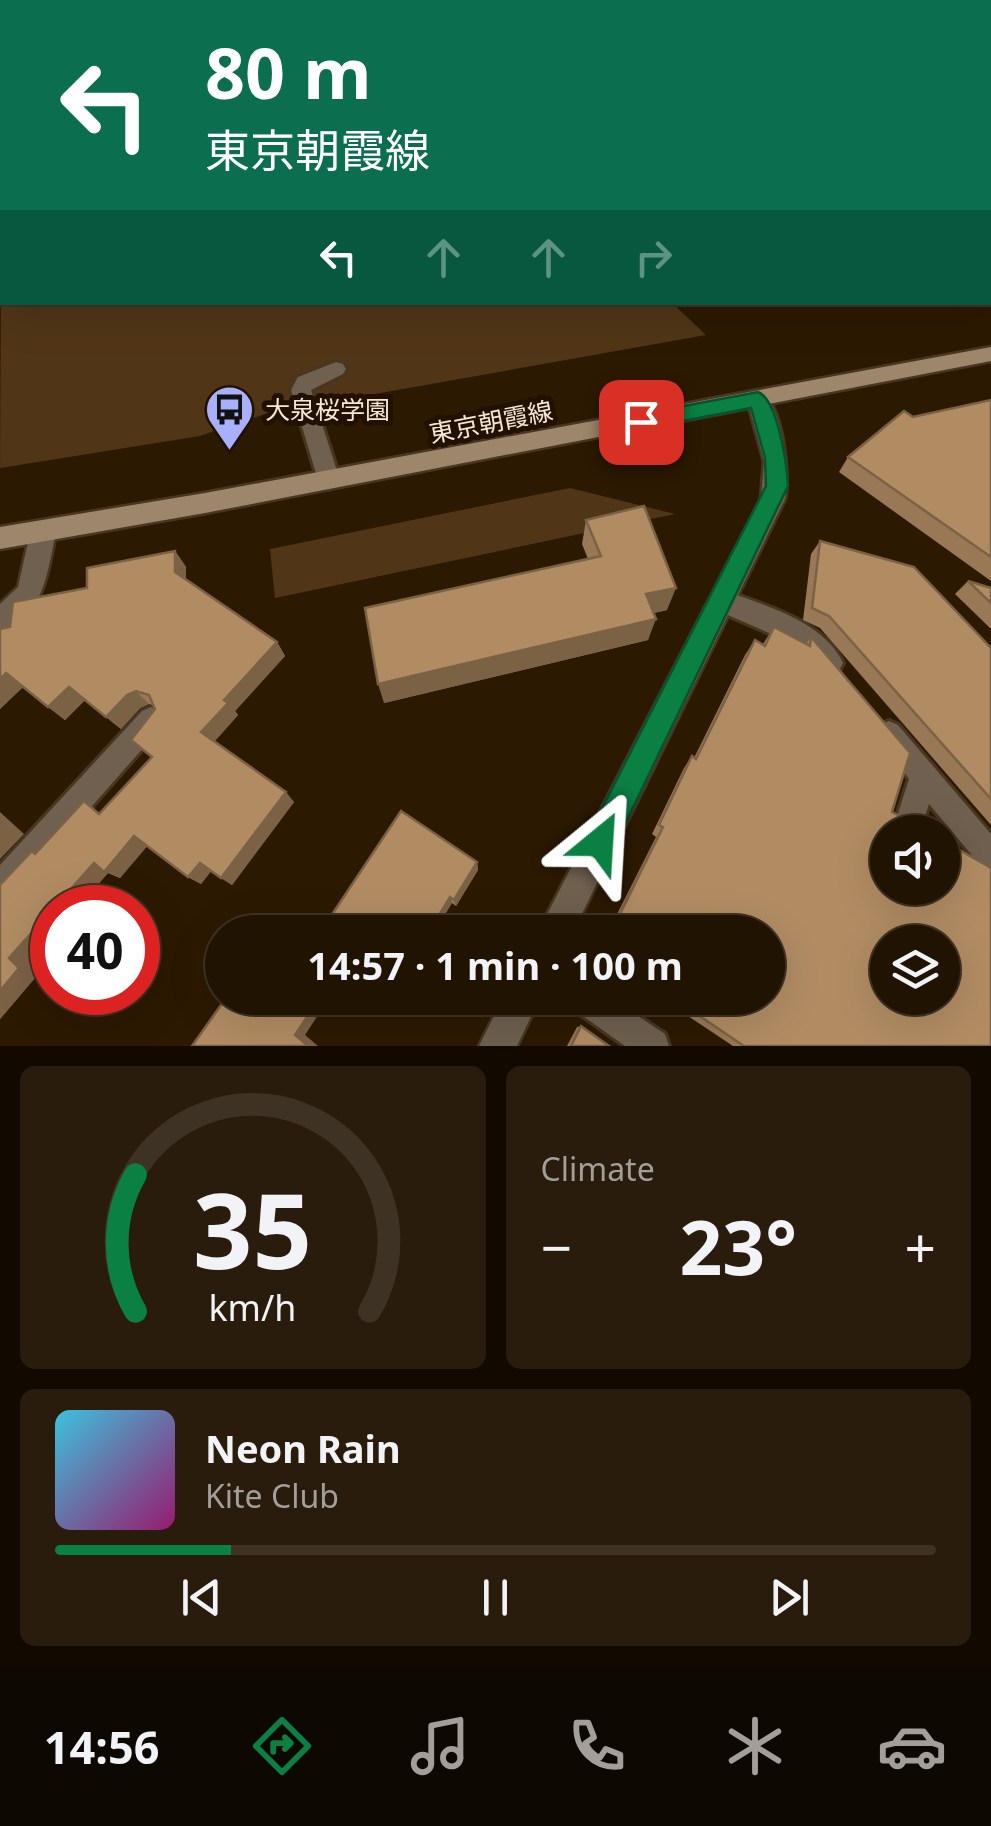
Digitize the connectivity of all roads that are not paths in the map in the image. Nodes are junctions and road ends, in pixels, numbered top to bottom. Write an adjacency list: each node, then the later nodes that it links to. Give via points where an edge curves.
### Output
1 (991, 354): 3 (main road, 東京朝霞線)
2 (336, 369): 4 (lane, via 300,390)
3 (758, 400): 4 (main road, 東京朝霞線); 7 (street, via 776,458 777,486)
4 (330, 480): 5 (main road, 東京朝霞線)
5 (43, 533): 6 (main road, 東京朝霞線); 8 (street, via 30,593)
6 (0, 538)
7 (723, 601): 9 (lane, via 808,638); 16 (street)
8 (0, 620)
9 (843, 679)
10 (866, 707): 12 (lane)
11 (151, 720): 15 (lane)
12 (924, 776): 13 (lane); 14 (lane)
13 (911, 815)
14 (991, 856)
15 (0, 887)
16 (564, 915)
17 (513, 1015): 19 (street)
18 (608, 1015): 20 (lane)
19 (497, 1046)
20 (653, 1046)

